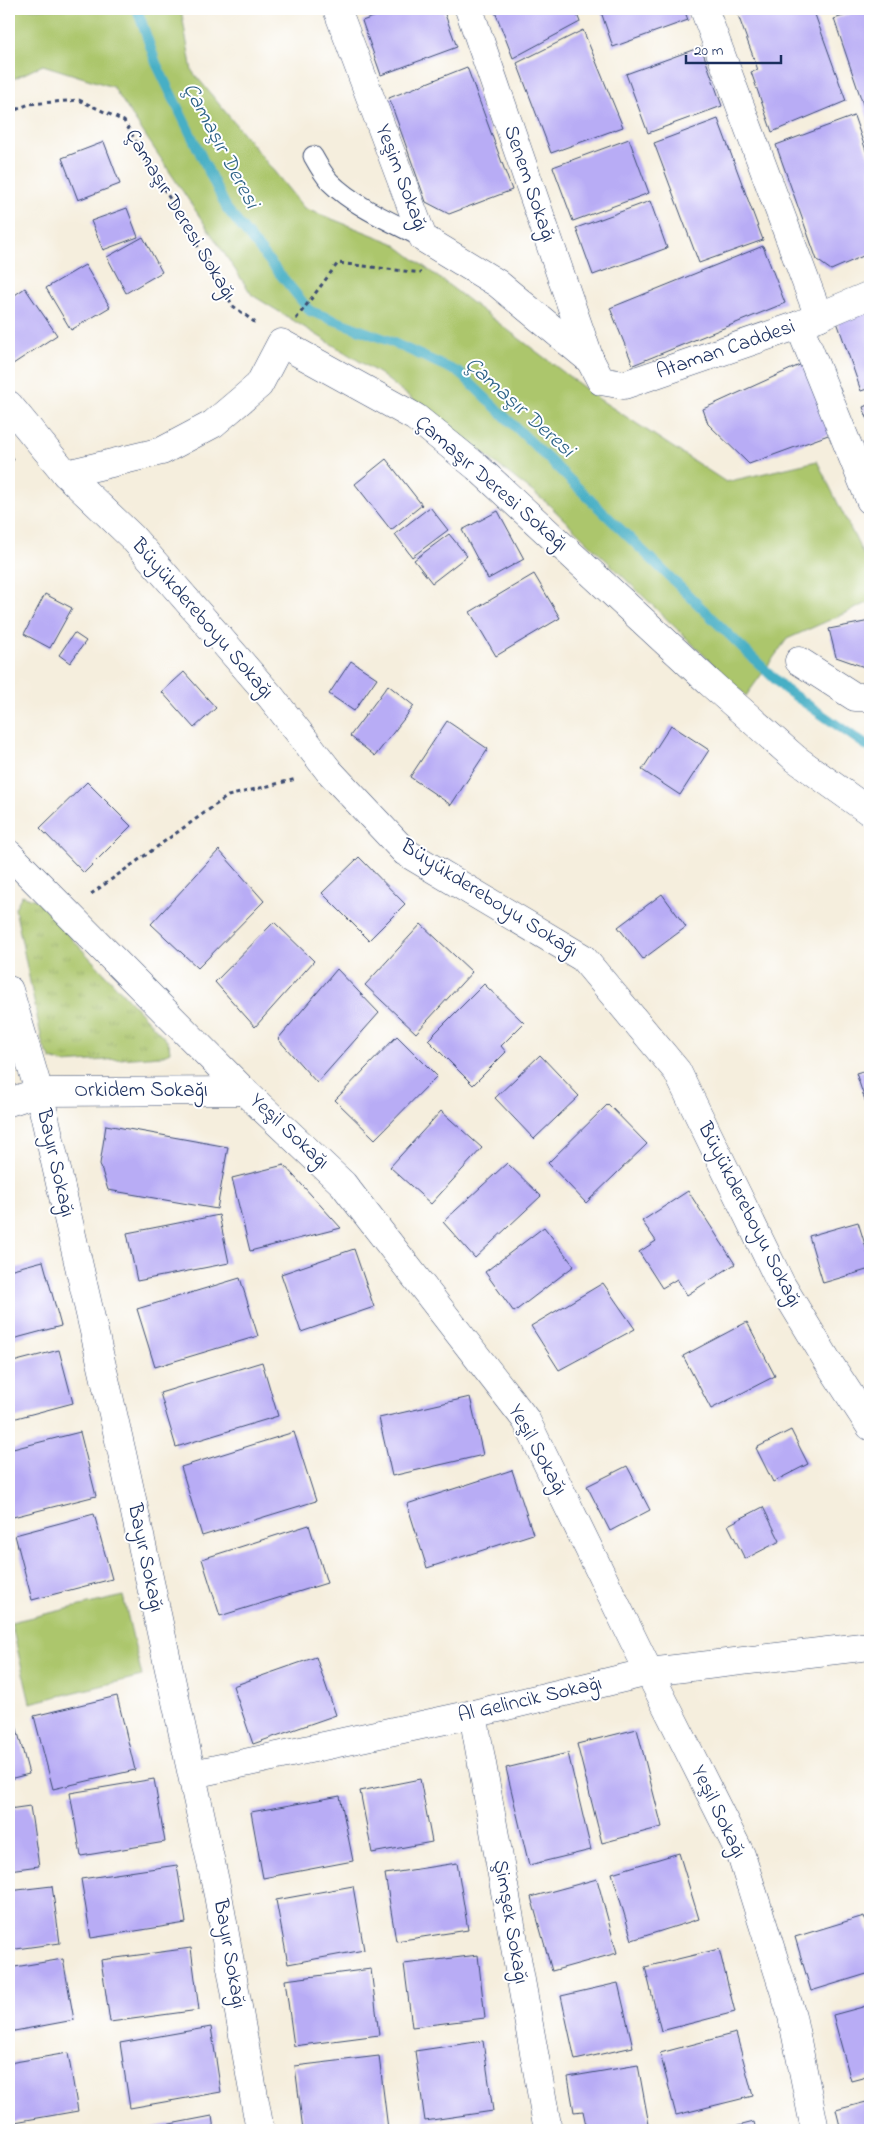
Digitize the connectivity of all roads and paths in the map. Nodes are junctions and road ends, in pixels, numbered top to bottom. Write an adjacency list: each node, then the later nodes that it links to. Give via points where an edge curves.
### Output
1 (337, 9): 6 (street, Yeşim Sokağı)
2 (469, 9): 11 (street, Senem Sokağı)
3 (704, 9): 9 (street)
4 (9, 113): 10 (path, Çamaşır Deresi Sokağı, via 29,104 79,100 124,121 233,306)
5 (313, 156): 6 (lane, via 330,182 354,200)
6 (423, 238): 11 (street, Yeşim Sokağı, via 497,283)
7 (422, 274): 10 (path, via 338,263)
8 (870, 295): 9 (street, Ataman Caddesi)
9 (809, 321): 11 (street, Ataman Caddesi, via 624,385 601,381); 14 (street)
10 (287, 333): 13 (street, via 258,384 213,424 162,451); 18 (street, Çamaşır Deresi Sokağı, via 415,416 477,467 796,759)
11 (590, 360)
12 (9, 405): 13 (street, Büyükdereboyu Sokağı)
13 (66, 474): 17 (street, Büyükdereboyu Sokağı, via 132,537 271,697)
14 (870, 500)
15 (799, 661): 16 (street, via 855,697)
16 (870, 697)
17 (329, 771): 20 (path, via 228,796); 25 (street, Büyükdereboyu Sokağı, via 405,852 583,958 677,1071 781,1284)
18 (870, 812)
19 (9, 854): 20 (street, Yeşil Sokağı)
20 (66, 912): 22 (street, Yeşil Sokağı)
21 (9, 990): 23 (street, Bayır Sokağı)
22 (244, 1090): 23 (street, Orkidem Sokağı); 27 (street, Yeşil Sokağı, via 343,1184 526,1420)
23 (39, 1092): 24 (street, Orkidem Sokağı); 29 (street, Bayır Sokağı)
24 (9, 1102)
25 (870, 1426)
26 (870, 1646): 27 (street, Al Gelincik Sokağı)
27 (649, 1672): 28 (street, Al Gelincik Sokağı); 32 (street, Yeşil Sokağı, via 741,1854 792,2016)
28 (473, 1714): 29 (street, Al Gelincik Sokağı); 31 (street, Şimşek Sokağı)
29 (192, 1774): 30 (street, Bayır Sokağı, via 218,1895)
30 (260, 2130)
31 (548, 2130)
32 (815, 2130)

